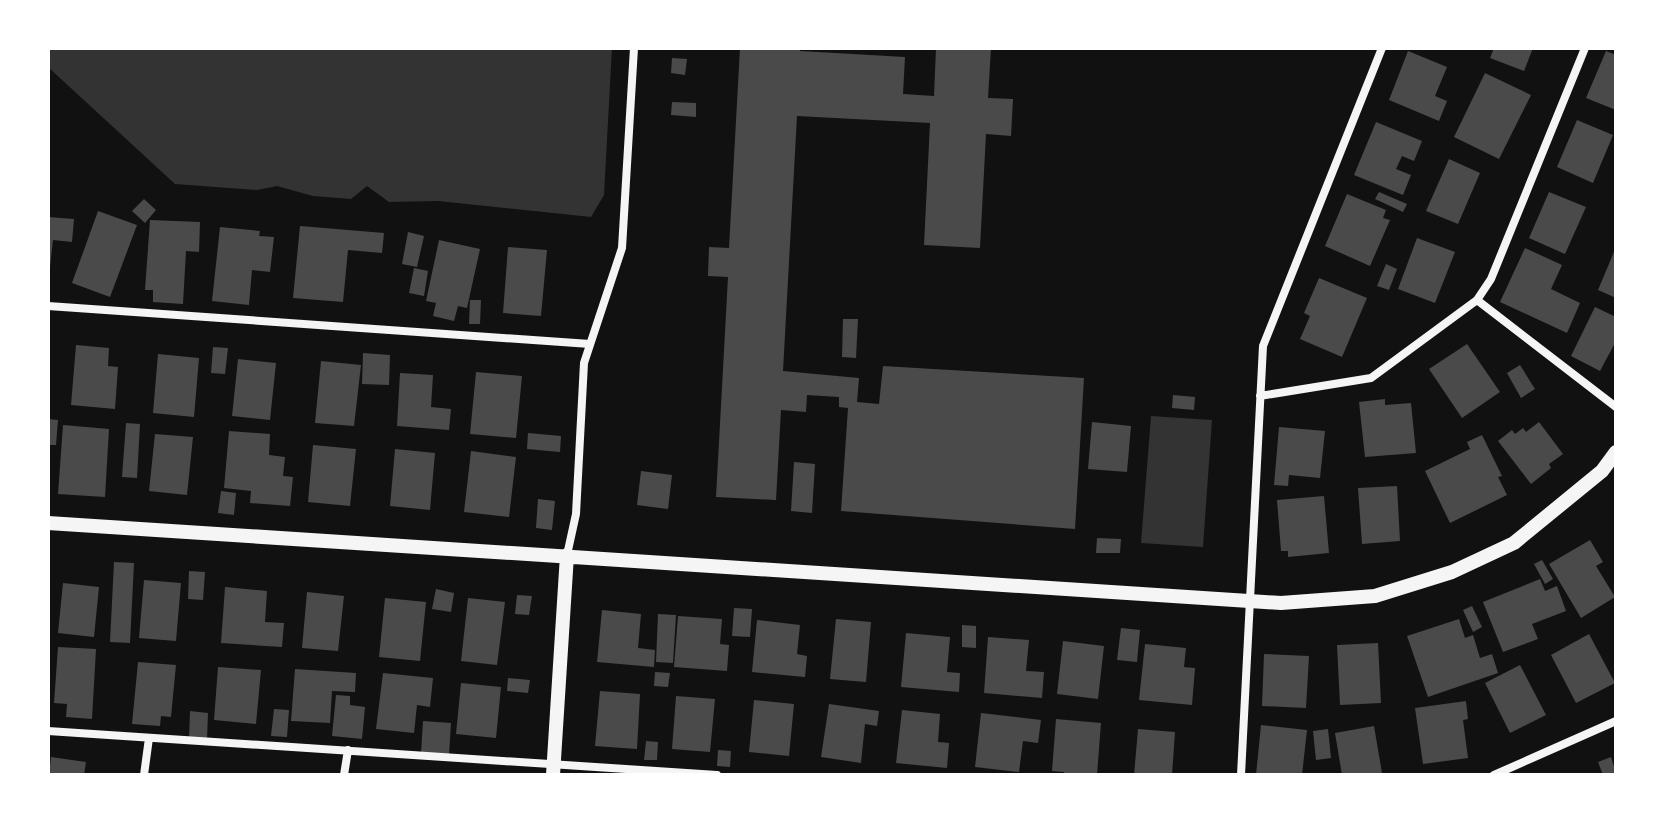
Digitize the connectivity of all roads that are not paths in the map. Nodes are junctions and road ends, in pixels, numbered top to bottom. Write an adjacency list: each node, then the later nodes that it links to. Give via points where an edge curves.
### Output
1 (634, 48): 6 (street, via 622,248)
2 (1382, 48): 7 (street, via 1263,346)
3 (1585, 48): 4 (street, via 1491,279)
4 (1477, 300): 7 (street, via 1371,378); 8 (street)
5 (48, 306): 6 (street)
6 (590, 344): 11 (street, via 584,363 576,514)
7 (1260, 396): 12 (street)
8 (1616, 407)
9 (1616, 452): 12 (street, via 1602,471 1514,543 1452,572 1375,596)
10 (48, 523): 11 (street)
11 (567, 555): 12 (street); 17 (street)
12 (1250, 601): 21 (street)
13 (1616, 721): 22 (street)
14 (48, 731): 15 (street)
15 (149, 738): 16 (street); 18 (street)
16 (348, 750): 17 (street); 19 (street)
17 (554, 769): 20 (street)
18 (144, 775)
19 (344, 775)
20 (717, 775)
21 (1241, 775)
22 (1494, 775)

